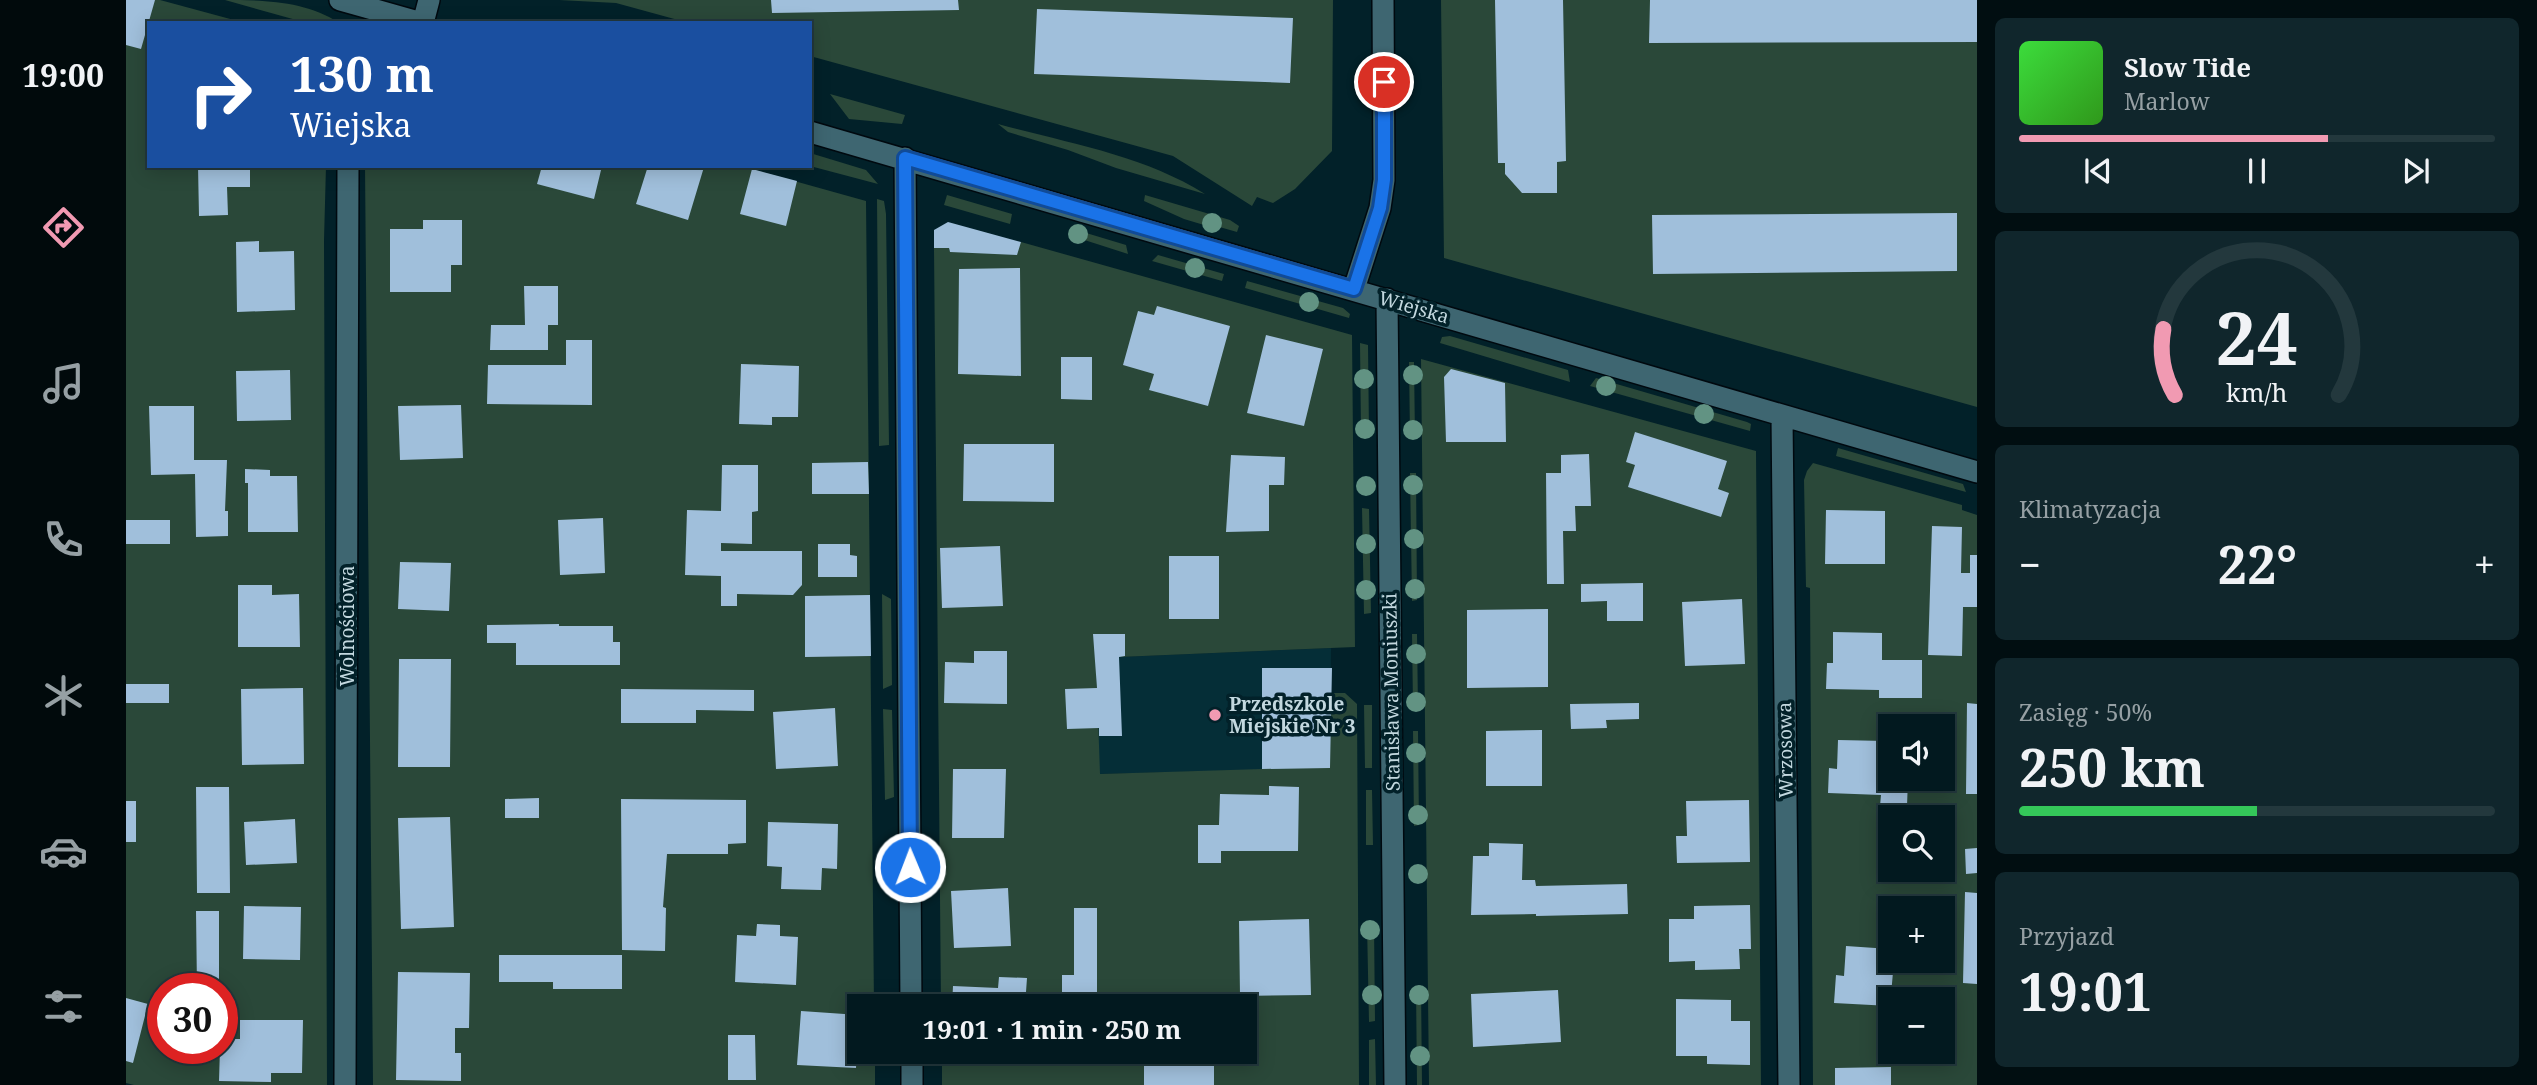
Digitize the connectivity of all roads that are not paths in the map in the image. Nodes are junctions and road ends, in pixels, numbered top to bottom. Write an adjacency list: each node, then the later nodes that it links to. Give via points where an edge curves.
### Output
1 (340, 0): 4 (street)
2 (429, 0): 6 (street)
3 (1384, 0): 10 (street, via 1384,180 1380,208)
4 (373, 16): 5 (street)
5 (408, 21)
6 (423, 21)
7 (812, 133): 8 (street, Wiejska)
8 (905, 158): 10 (street, Wiejska); 14 (street)
9 (348, 168): 16 (street, Wolnościowa)
10 (1354, 289): 11 (street, Wiejska)
11 (1387, 299): 12 (street, Wiejska); 18 (street, Stanisława Moniuszki)
12 (1782, 416): 13 (street, Wiejska); 19 (street, Wrzosowa)
13 (1977, 472)
14 (911, 994)
15 (912, 1064): 17 (street)
16 (345, 1085)
17 (912, 1085)
18 (1395, 1085)
19 (1789, 1085)

